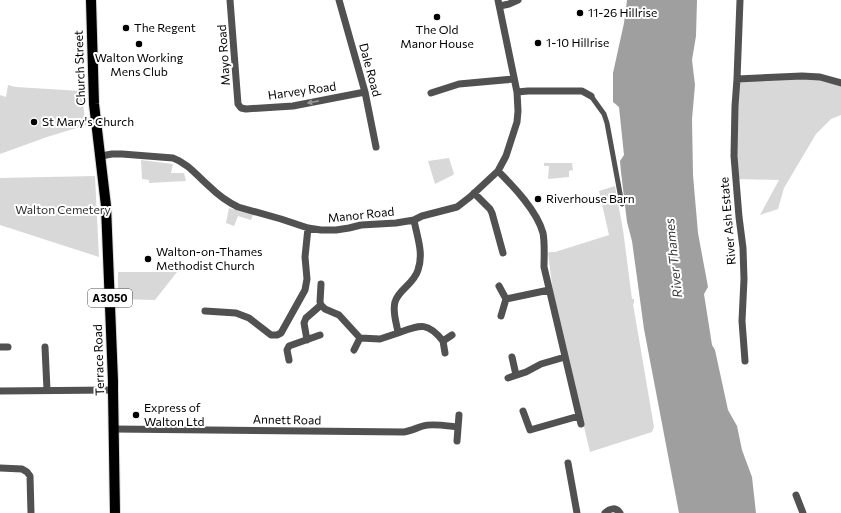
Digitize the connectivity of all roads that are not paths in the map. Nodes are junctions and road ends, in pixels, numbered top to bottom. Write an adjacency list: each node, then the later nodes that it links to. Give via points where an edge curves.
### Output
1 (91, 0): 16 (main road, Church Street / A3050, via 94,104)
2 (230, 0): 14 (street, Mayo Road, via 238,104)
3 (339, 0): 10 (street, Dale Road)
4 (518, 0): 6 (street, via 509,4)
5 (740, 0): 8 (street, River Ash Estate)
6 (499, 3): 7 (street, Manor Road)
7 (514, 79): 11 (street, Manor Road); 12 (street, via 459,84)
8 (737, 79): 9 (street, via 802,76 820,77); 45 (street, River Ash Estate, via 734,156 743,248 742,321)
9 (841, 83)
10 (365, 92): 14 (street, Harvey Road, one-way to 14, via 293,106); 15 (street, Dale Road)
11 (517, 92): 13 (street, via 582,91); 17 (street, Manor Road, via 517,122 506,156)
12 (431, 93)
13 (591, 96): 19 (street, via 604,114 607,123)
14 (241, 108)
15 (376, 147)
16 (101, 156): 20 (main road, Church Street / A3050); 22 (street, Manor Road, via 166,156 180,160 219,196 232,204)
17 (498, 171): 18 (street, Manor Road); 26 (street, via 516,188 538,220 545,250 544,267)
18 (474, 194): 21 (street, Manor Road, via 457,207); 23 (street, via 492,213)
19 (622, 204)
20 (106, 206): 49 (main road, Terrace Road / A3050)
21 (414, 220): 22 (street, Manor Road, via 336,230); 31 (street, via 420,264 415,277 395,302 394,313)
22 (308, 228): 29 (street, via 305,257 307,284 281,333 271,335 249,318 236,313)
23 (503, 253)
24 (321, 284): 28 (street)
25 (499, 286): 27 (street)
26 (549, 290): 27 (street); 43 (street)
27 (506, 299): 30 (street)
28 (320, 305): 34 (street, via 339,315); 35 (street, via 304,323)
29 (205, 311)
30 (501, 316)
31 (398, 333): 34 (street, via 380,339); 36 (street, via 428,327)
32 (320, 335): 35 (street)
33 (452, 335): 36 (street)
34 (360, 338): 40 (street)
35 (307, 340): 44 (street, via 289,346)
36 (443, 341): 41 (street)
37 (0, 347): 38 (street)
38 (8, 347)
39 (46, 347): 48 (street)
40 (354, 350)
41 (445, 354)
42 (512, 357): 46 (street)
43 (565, 357): 46 (street); 53 (street)
44 (289, 360)
45 (745, 361)
46 (516, 375): 47 (street)
47 (508, 378)
48 (47, 390): 49 (street); 50 (street)
49 (113, 390): 56 (main road, Terrace Road / A3050)
50 (0, 391)
51 (524, 410): 53 (street, via 530,430)
52 (459, 415): 55 (street)
53 (579, 416): 54 (street)
54 (581, 424)
55 (458, 427): 56 (street, Annett Road, via 428,425 404,432); 57 (street)
56 (114, 429): 62 (main road, Terrace Road / A3050)
57 (457, 441)
58 (568, 463): 63 (street)
59 (0, 468): 61 (street, via 22,469 30,476)
60 (796, 496): 66 (street)
61 (31, 513)
62 (115, 513)
63 (577, 513)
64 (605, 513): 65 (street, via 614,509)
65 (620, 513)
66 (804, 513)

